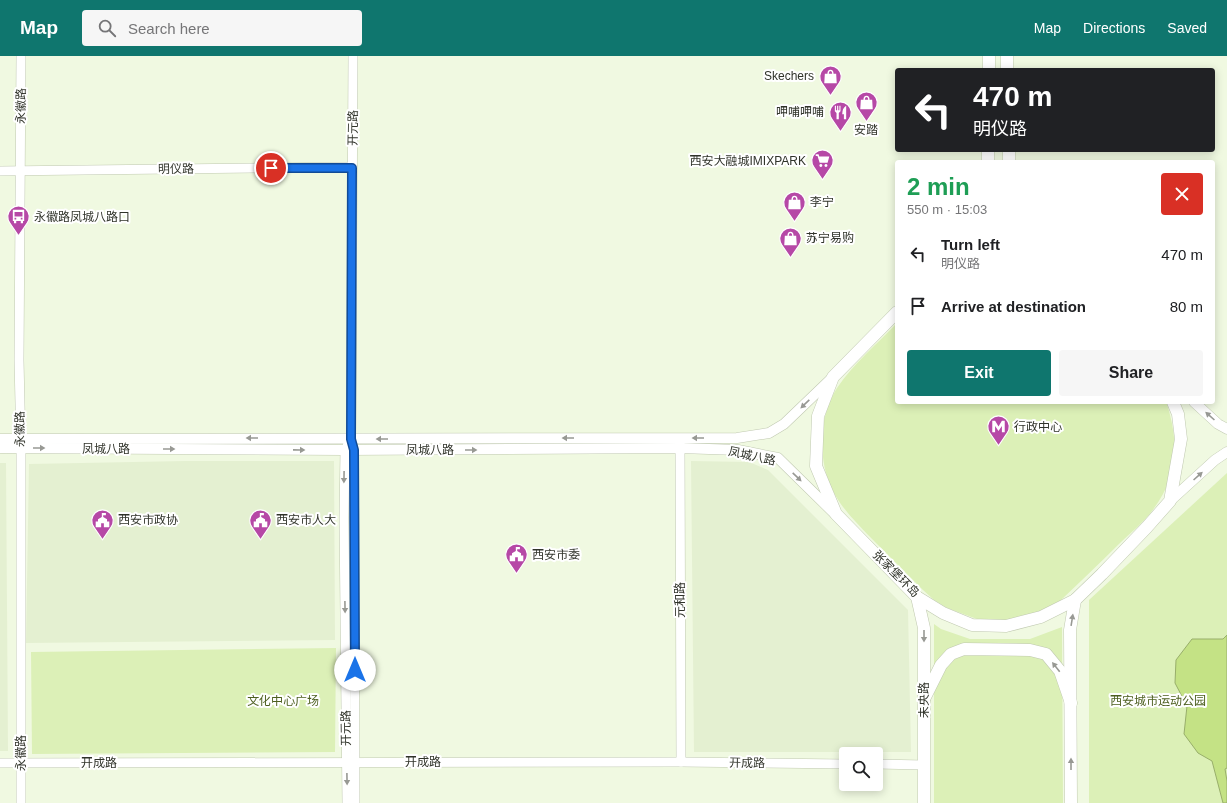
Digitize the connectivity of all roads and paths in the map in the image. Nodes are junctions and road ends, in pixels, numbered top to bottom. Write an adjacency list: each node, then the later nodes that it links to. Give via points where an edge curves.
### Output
1 (21, 56): 9 (street, 永徽路)
2 (353, 56): 7 (street, 开元路)
3 (989, 56): 5 (main road)
4 (1007, 56): 6 (main road)
5 (989, 68)
6 (1007, 68)
7 (352, 168): 9 (street, 明仪路); 16 (street, 开元路)
8 (0, 171): 9 (street, 明仪路)
9 (20, 171): 18 (street, 永徽路)
10 (895, 314): 11 (main road, 张家堡环岛)
11 (833, 376): 17 (main road, 凤城八路, one-way to 17, via 784,424 769,434); 23 (main road, 张家堡环岛, via 818,416 816,466)
12 (1174, 404): 22 (main road, via 1178,414 1181,439)
13 (1196, 404): 14 (main road, one-way to 13)
14 (1227, 429)
15 (0, 439): 18 (main road, 凤城八路)
16 (351, 439): 17 (main road, 凤城八路, one-way to 16); 18 (main road, 凤城八路, one-way to 18); 20 (street, 开元路)
17 (680, 443): 20 (main road, 凤城八路, one-way to 17); 23 (main road, 凤城八路, one-way to 23, via 778,458); 29 (street, 元和路)
18 (21, 444): 19 (main road, 凤城八路); 20 (main road, 凤城八路, one-way to 20); 31 (street, 永徽路)
19 (0, 448)
20 (349, 450): 28 (street, 开元路, via 344,518)
21 (1227, 452): 22 (main road, one-way to 21)
22 (1170, 501): 25 (main road, 张家堡环岛)
23 (836, 514): 24 (main road, 张家堡环岛)
24 (917, 597): 25 (main road, 张家堡环岛, via 943,613 972,625 1006,626 1041,617); 26 (main road, 未央路, one-way to 26, via 924,628)
25 (1075, 600): 27 (main road, one-way to 25, via 1070,630)
26 (924, 699): 27 (main road, one-way to 26, via 1060,671 1046,654 1030,650 964,649 951,654 941,665); 34 (main road, 未央路)
27 (1071, 703): 39 (main road, one-way to 27)
28 (351, 762): 29 (street, 开成路); 31 (street, 开成路); 36 (street, 开元路, one-way to 36); 37 (street, 开元路)
29 (681, 762): 32 (street, 开成路)
30 (0, 764): 31 (street, 开成路)
31 (21, 764): 35 (street, 永徽路)
32 (839, 764)
33 (883, 764): 34 (street)
34 (924, 765): 38 (main road, 未央路)
35 (21, 803)
36 (347, 803)
37 (355, 803)
38 (924, 803)
39 (1071, 803)

